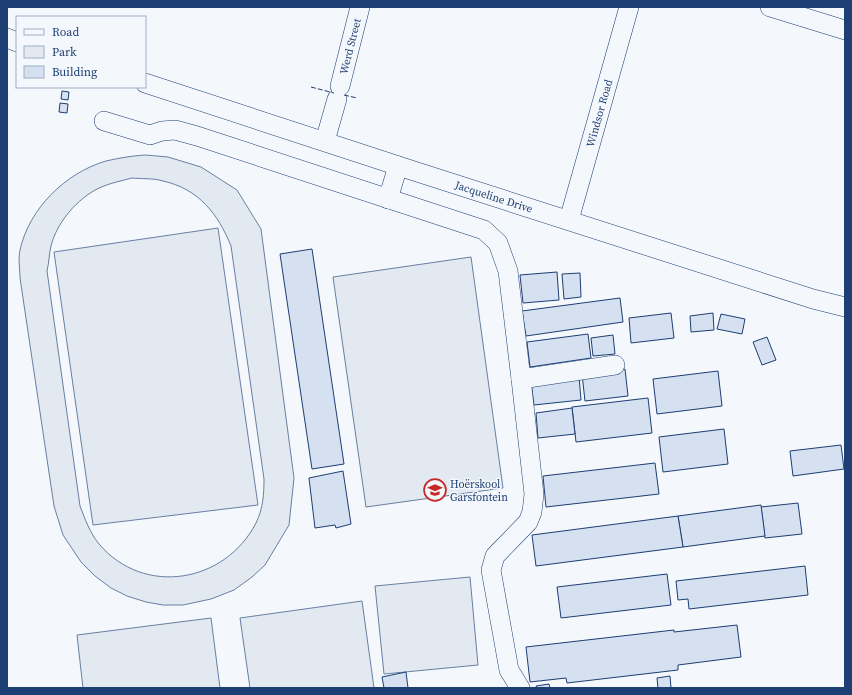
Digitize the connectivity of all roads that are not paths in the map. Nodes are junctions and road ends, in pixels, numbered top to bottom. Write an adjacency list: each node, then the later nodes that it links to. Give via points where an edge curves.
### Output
1 (360, 7): 7 (street, Werd Street)
2 (629, 7): 10 (street, Windsor Road)
3 (770, 7): 4 (street)
4 (845, 30)
5 (146, 83): 7 (street, Jacqueline Drive)
6 (104, 121): 9 (street, via 150,135 176,130)
7 (325, 141): 8 (street, Jacqueline Drive)
8 (398, 166): 9 (street); 10 (street, Jacqueline Drive)
9 (388, 199): 13 (street, via 484,230 498,243 508,271)
10 (569, 220): 11 (street, Jacqueline Drive)
11 (845, 307)
12 (615, 365): 13 (street)
13 (521, 379): 14 (street, via 534,494 532,512 528,522 495,556 491,570 509,670)
14 (520, 688)

